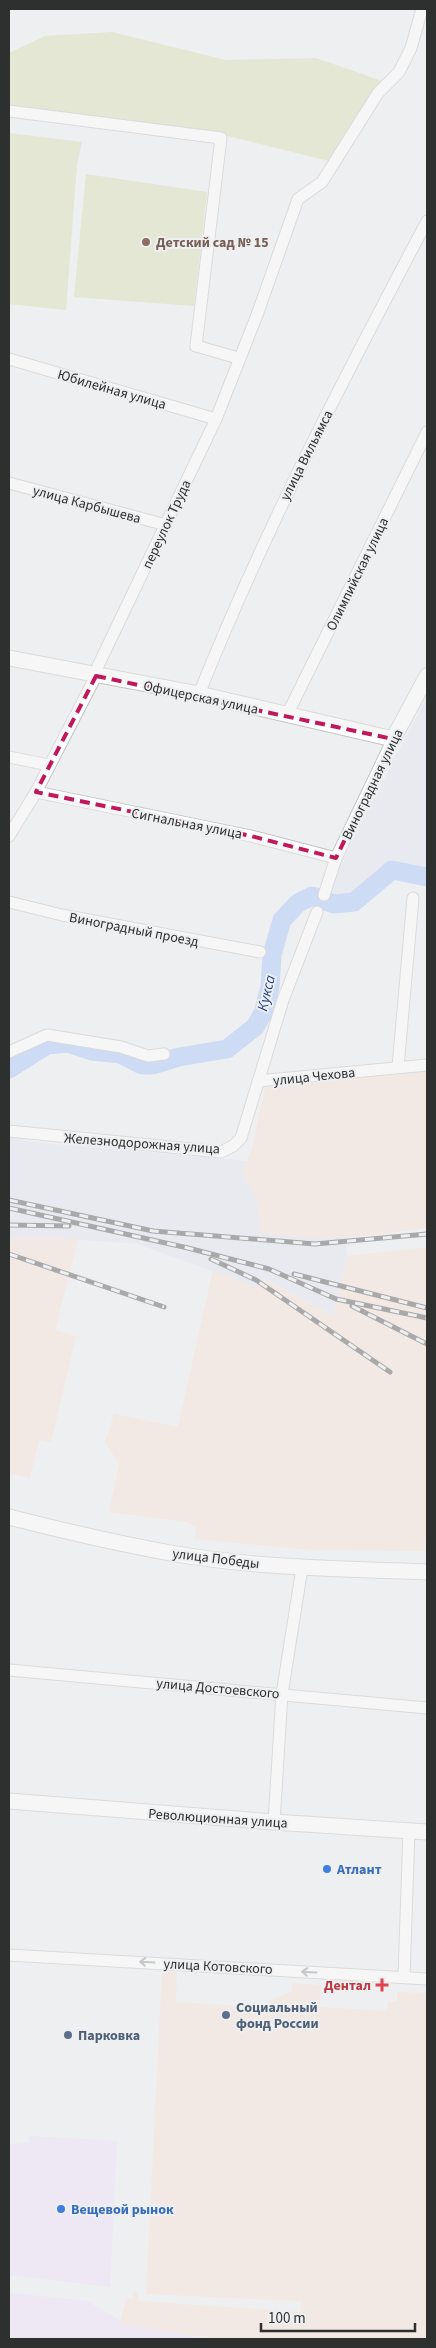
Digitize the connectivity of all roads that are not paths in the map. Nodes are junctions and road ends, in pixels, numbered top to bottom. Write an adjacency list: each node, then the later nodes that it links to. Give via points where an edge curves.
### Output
1 (422, 9): 4 (street, переулок Труда, via 411,48 399,72 378,93 322,182 298,199 257,315)
2 (9, 112): 4 (street, via 221,138 196,346)
3 (427, 221): 13 (street, улица Вильямса, via 278,510)
4 (238, 358): 6 (street, переулок Труда)
5 (9, 359): 6 (street, Юбилейная улица)
6 (216, 420): 9 (street, переулок Труда)
7 (427, 432): 14 (street, Олимпийская улица)
8 (9, 483): 9 (street, улица Карбышева)
9 (166, 525): 11 (street, переулок Труда)
10 (9, 658): 11 (street, Офицерская улица)
11 (96, 676): 13 (street, Офицерская улица); 17 (street, переулок Труда)
12 (427, 676): 15 (street, Виноградная улица)
13 (199, 694): 14 (street, Офицерская улица)
14 (287, 715): 15 (street, Офицерская улица)
15 (393, 739): 20 (street, Виноградная улица)
16 (9, 757): 17 (street)
17 (49, 765): 18 (street, переулок Труда)
18 (36, 792): 19 (street, переулок Труда); 20 (street, Сигнальная улица, via 251,836)
19 (9, 836)
20 (336, 858): 21 (street, Виноградная улица)
21 (324, 895)
22 (413, 898): 29 (street)
23 (9, 902): 25 (street, Виноградный проезд, via 62,916)
24 (317, 912): 30 (street, улица Чехова, via 283,1000)
25 (260, 952)
26 (9, 1052): 27 (street, via 47,1035 121,1047 148,1056)
27 (164, 1054)
28 (427, 1065): 29 (street, улица Чехова)
29 (398, 1067): 30 (street, улица Чехова)
30 (258, 1081): 31 (street, Железнодорожная улица, via 241,1138 221,1152)
31 (9, 1131)
32 (9, 1517): 33 (street, улица Победы, via 93,1538 178,1554)
33 (302, 1568): 34 (street, улица Победы); 36 (street)
34 (427, 1572)
35 (9, 1670): 36 (street, улица Достоевского)
36 (282, 1694): 37 (street, улица Достоевского); 39 (street)
37 (427, 1708)
38 (9, 1801): 39 (street, Революционная улица)
39 (274, 1822): 40 (street, Революционная улица)
40 (409, 1830): 41 (street, Революционная улица); 43 (street)
41 (427, 1832)
42 (9, 1955): 43 (street, улица Котовского, one-way to 42)
43 (404, 1977): 44 (street, улица Котовского)
44 (427, 1979)

